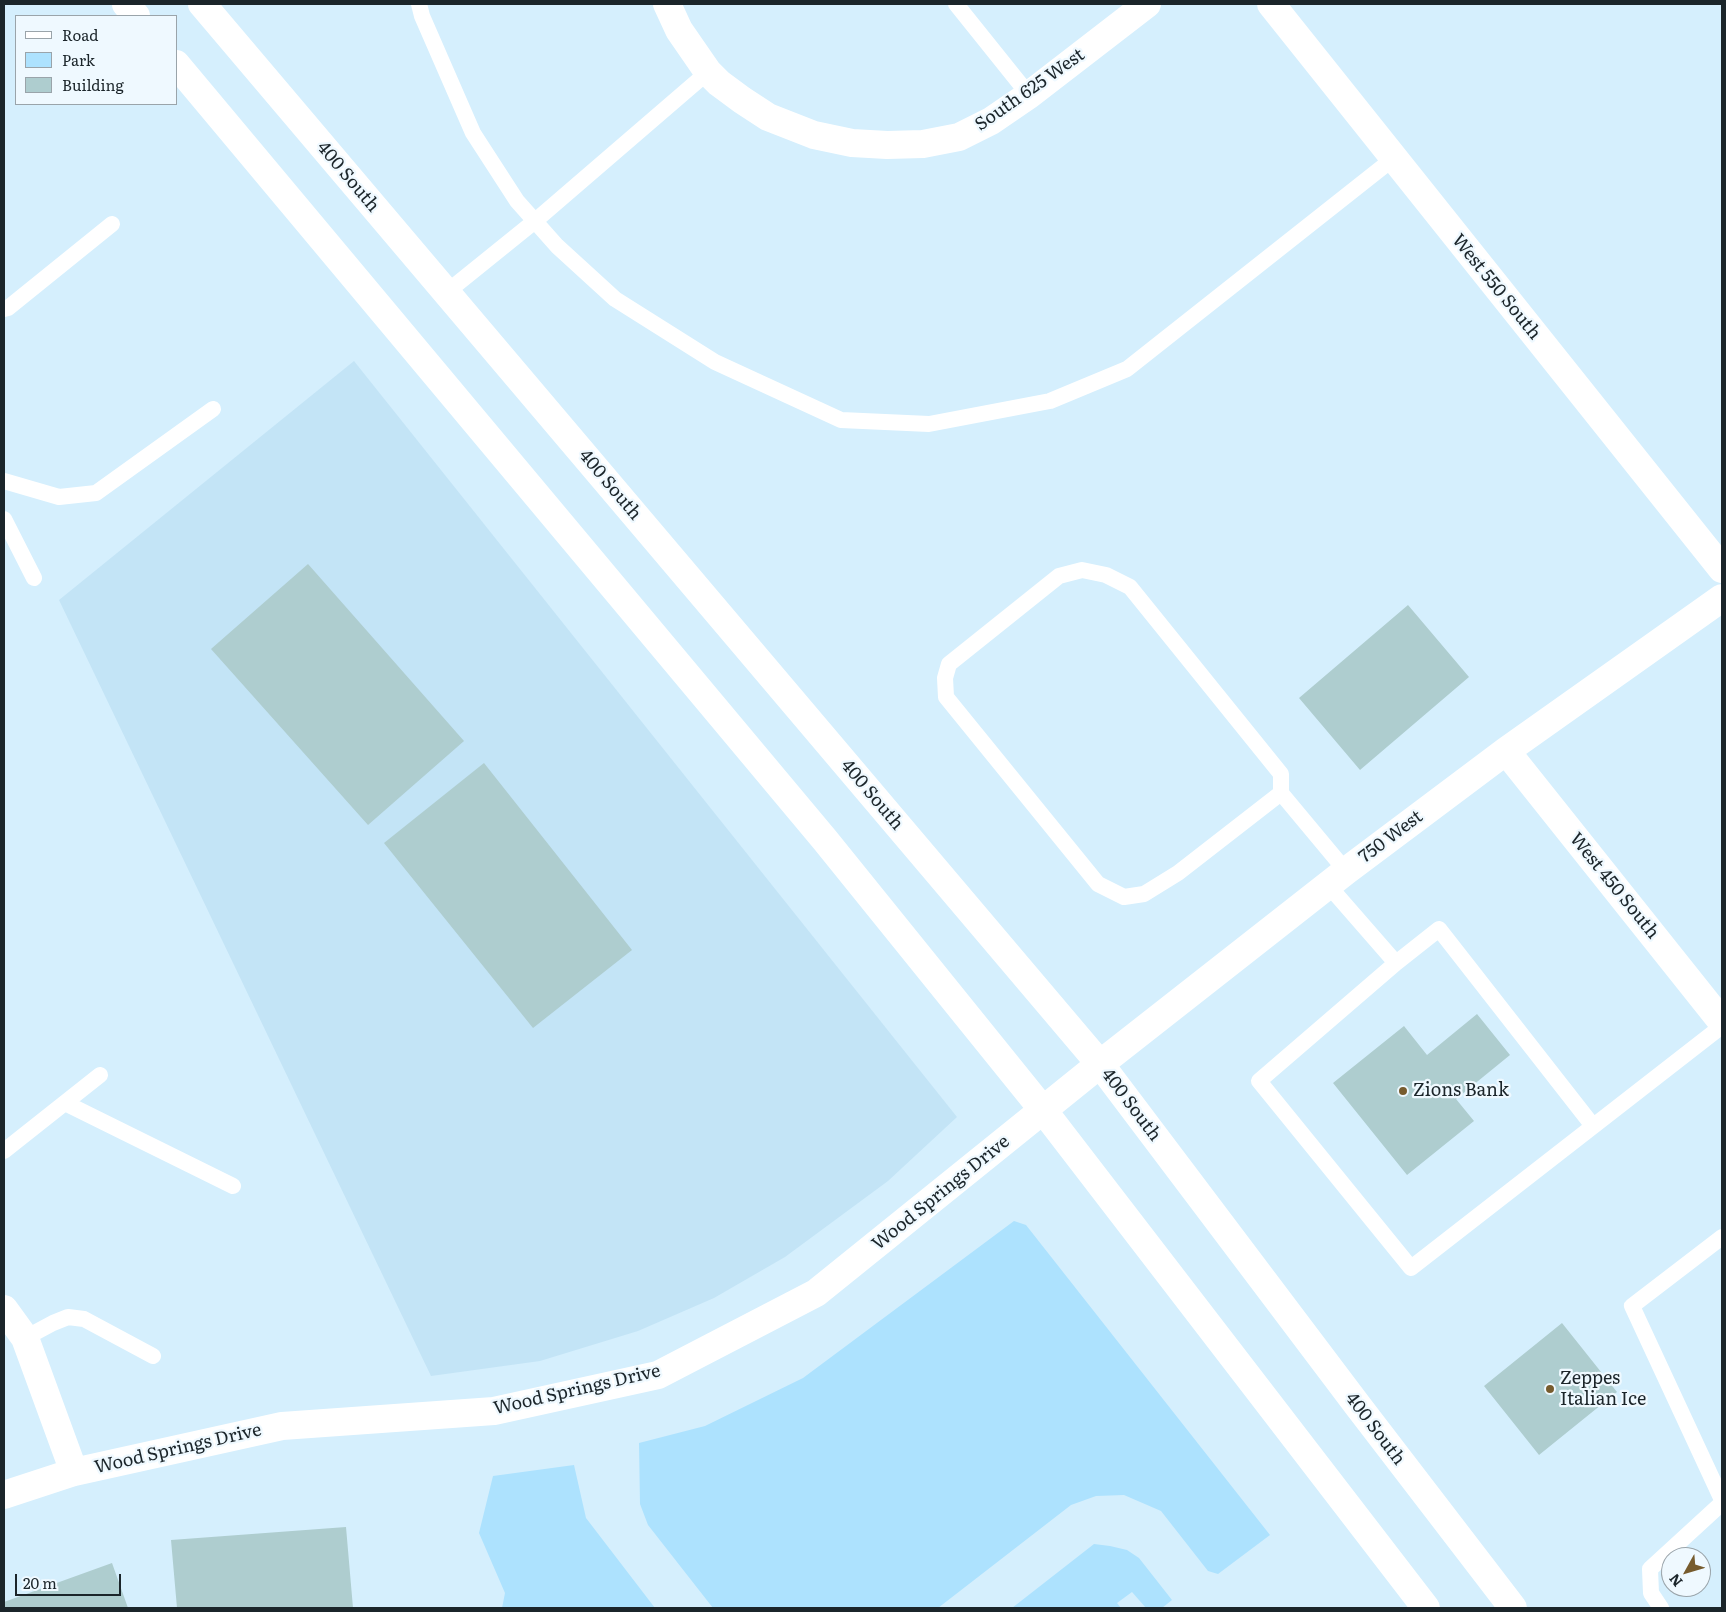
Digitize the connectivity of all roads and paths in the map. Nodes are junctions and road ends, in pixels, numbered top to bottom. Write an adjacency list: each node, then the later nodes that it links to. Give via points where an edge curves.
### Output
1 (126, 4): 8 (main road)
2 (202, 4): 15 (main road, 400 South)
3 (419, 4): 13 (lane, via 473,133 517,201)
4 (667, 4): 10 (main road, South 625 West, via 679,30)
5 (956, 4): 11 (lane)
6 (1147, 4): 11 (main road, South 625 West)
7 (1271, 4): 12 (main road, West 550 South)
8 (135, 15)
9 (178, 66): 33 (main road, via 812,824)
10 (708, 72): 11 (main road, South 625 West, via 742,100 780,122 830,139 870,145 923,144 959,137 991,122); 13 (lane)
11 (1029, 95)
12 (1394, 158): 13 (lane, via 1128,368 1050,401 929,424 840,420 715,362 615,299 557,246); 20 (main road, West 550 South)
13 (535, 221): 15 (lane)
14 (112, 224): 16 (lane)
15 (447, 292): 29 (main road, 400 South)
16 (4, 309)
17 (214, 409): 18 (lane, via 96,493 59,497)
18 (4, 482)
19 (4, 519): 21 (lane)
20 (1722, 569)
21 (34, 578)
22 (1722, 598): 23 (main road, 750 West)
23 (1506, 751): 25 (main road, 750 West); 27 (main road, West 450 South)
24 (1281, 793): 24 (lane, via 1281,774 1130,587 1106,575 1082,570 1059,576 949,664 945,678 946,698 1098,884 1124,897 1144,894 1178,873); 25 (lane)
25 (1337, 878): 26 (lane); 29 (main road, 750 West)
26 (1396, 963): 34 (lane, via 1439,930); 34 (lane, via 1259,1081 1410,1268)
27 (1722, 1022)
28 (1722, 1026): 34 (lane)
29 (1100, 1064): 31 (main road, 750 West); 45 (main road, 400 South)
30 (100, 1075): 32 (lane)
31 (1070, 1090): 33 (main road, Wood Springs Drive)
32 (65, 1103): 35 (lane); 36 (lane)
33 (1043, 1110): 41 (main road, Wood Springs Drive, via 816,1293 658,1375 494,1411 282,1426); 44 (main road)
34 (1593, 1126)
35 (4, 1152)
36 (233, 1186)
37 (1722, 1238): 43 (lane, via 1632,1306)
38 (4, 1309): 39 (main road)
39 (25, 1338): 40 (lane, via 68,1317 84,1318); 41 (main road)
40 (153, 1356)
41 (74, 1472): 42 (main road, Wood Springs Drive)
42 (4, 1495)
43 (1722, 1502): 46 (lane, via 1650,1569 1651,1593)
44 (1426, 1608)
45 (1513, 1608)
46 (1661, 1608)

